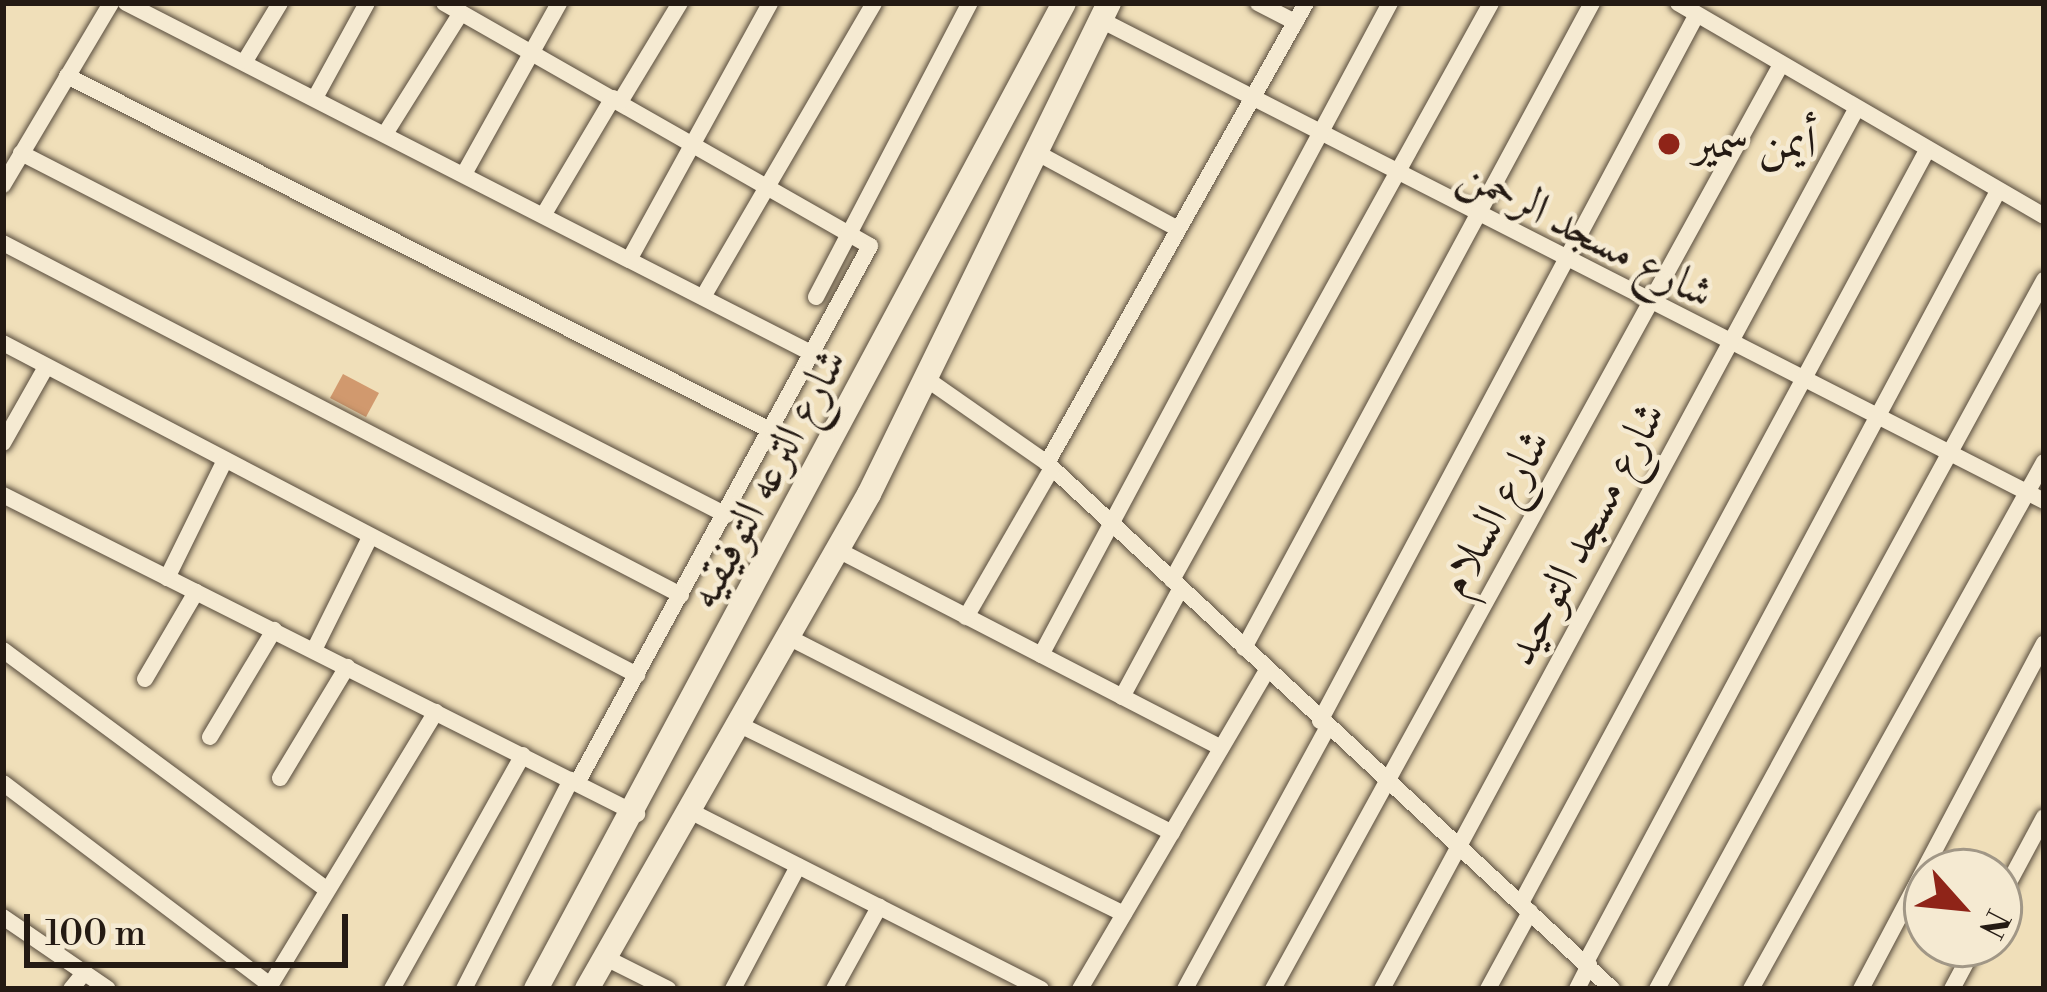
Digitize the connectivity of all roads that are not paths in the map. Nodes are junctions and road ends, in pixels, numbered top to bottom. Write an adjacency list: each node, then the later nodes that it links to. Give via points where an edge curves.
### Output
1 (111, 3): 25 (street)
2 (126, 3): 23 (street)
3 (280, 3): 23 (street)
4 (368, 3): 26 (street)
5 (444, 3): 19 (street)
6 (680, 3): 27 (street)
7 (770, 3): 32 (street)
8 (874, 3): 39 (street)
9 (970, 3): 44 (street)
10 (1064, 3): 100 (main road, شارع الترعه التوفيقيه)
11 (1258, 3): 21 (street)
12 (1306, 3): 21 (street)
13 (1390, 3): 31 (street)
14 (1491, 3): 37 (street)
15 (1592, 3): 43 (street)
16 (1678, 3): 20 (street)
17 (556, 5): 22 (street)
18 (1105, 11): 28 (street, شارع مسجد الرحمن); 35 (main road, شارع الترعه التوفيقيه)
19 (461, 13): 22 (street); 30 (street)
20 (1696, 16): 24 (street); 48 (street)
21 (1295, 22): 28 (street)
22 (530, 53): 27 (street); 36 (street)
23 (245, 61): 26 (street)
24 (1778, 70): 29 (street); 52 (street, شارع السلام)
25 (67, 76): 34 (street); 60 (street)
26 (315, 98): 30 (street)
27 (616, 100): 32 (street); 41 (street)
28 (1251, 101): 31 (street, شارع مسجد الرحمن); 45 (street)
29 (1854, 112): 33 (street); 54 (street, شارع مسجد التوحيد)
30 (385, 134): 36 (street)
31 (1319, 137): 37 (street, شارع مسجد الرحمن); 69 (street)
32 (694, 143): 39 (street); 47 (street)
33 (1926, 152): 40 (street); 58 (street)
34 (21, 153): 38 (street); 68 (street)
35 (1043, 156): 45 (street); 57 (main road, شارع الترعه التوفيقيه)
36 (464, 174): 41 (street)
37 (1393, 176): 43 (street, شارع مسجد الرحمن); 73 (street)
38 (3, 185)
39 (771, 186): 44 (street); 50 (street)
40 (1998, 191): 42 (street); 59 (street)
41 (544, 214): 47 (street)
42 (2044, 216)
43 (1474, 218): 48 (street, شارع مسجد الرحمن); 80 (street)
44 (851, 229): 51 (street); 55 (street, via 871,246)
45 (1178, 230): 64 (street)
46 (3, 243): 75 (street)
47 (629, 260): 50 (street)
48 (1564, 263): 52 (street, شارع مسجد الرحمن); 91 (street)
49 (2044, 280): 62 (street)
50 (703, 297): 55 (street)
51 (816, 297)
52 (1649, 306): 54 (street, شارع مسجد الرحمن); 97 (street, شارع السلام)
53 (3, 343): 56 (street)
54 (1727, 345): 58 (street, شارع مسجد الرحمن); 103 (street, شارع مسجد التوحيد)
55 (815, 355): 60 (street)
56 (46, 367): 61 (street); 65 (street)
57 (928, 380): 64 (street); 71 (main road, شارع الترعه التوفيقيه)
58 (1802, 382): 59 (street, شارع مسجد الرحمن); 108 (street)
59 (1876, 419): 62 (street, شارع مسجد الرحمن); 112 (street)
60 (772, 431): 68 (street)
61 (3, 443)
62 (1949, 454): 67 (street, شارع مسجد الرحمن); 132 (street)
63 (2044, 462): 67 (street)
64 (1050, 465): 69 (street); 76 (street)
65 (222, 466): 70 (street); 72 (street)
66 (3, 495): 72 (street)
67 (2035, 497): 133 (street)
68 (726, 514): 75 (street)
69 (1114, 525): 73 (street); 83 (street)
70 (368, 541): 81 (street); 86 (street)
71 (838, 550): 76 (street); 78 (main road, شارع الترعه التوفيقيه)
72 (167, 578): 74 (street)
73 (1177, 584): 80 (street); 88 (street)
74 (196, 592): 77 (street); 87 (street)
75 (681, 595): 86 (street)
76 (966, 617): 83 (street)
77 (274, 630): 81 (street); 92 (street)
78 (788, 637): 90 (main road, شارع الترعه التوفيقيه); 102 (street)
79 (2044, 643): 134 (street)
80 (1244, 648): 85 (street)
81 (314, 650): 84 (street)
82 (4, 654): 106 (street)
83 (1041, 656): 88 (street)
84 (347, 667): 89 (street); 95 (street)
85 (1267, 670): 91 (street); 93 (street)
86 (637, 675): 96 (street)
87 (145, 679)
88 (1122, 697): 93 (street)
89 (436, 712): 94 (street); 106 (street)
90 (738, 724): 99 (main road, شارع الترعه التوفيقيه); 109 (street)
91 (1324, 724): 97 (street); 126 (street)
92 (210, 737)
93 (1221, 748): 102 (street)
94 (524, 755): 96 (street); 117 (street)
95 (280, 778)
96 (574, 781): 100 (street); 118 (street)
97 (1389, 783): 103 (street); 127 (street, شارع السلام)
98 (3, 784): 114 (street)
99 (688, 810): 105 (street); 111 (main road, شارع الترعه التوفيقيه)
100 (637, 814): 119 (main road, شارع الترعه التوفيقيه)
101 (2044, 818): 104 (street)
102 (1172, 832): 109 (street)
103 (1461, 847): 108 (street); 128 (street, شارع مسجد التوحيد)
104 (2023, 857)
105 (799, 866): 107 (street); 122 (street)
106 (327, 890): 114 (street)
107 (880, 907): 123 (street); 124 (street)
108 (1526, 908): 112 (street); 129 (street)
109 (1124, 914): 125 (street)
110 (6, 926): 113 (street)
111 (604, 957): 120 (main road, شارع الترعه التوفيقيه); 121 (street)
112 (1588, 963): 130 (street); 131 (street)
113 (84, 973): 115 (street); 116 (street)
114 (269, 987)
115 (71, 989)
116 (108, 989)
117 (392, 989)
118 (464, 989)
119 (536, 989)
120 (587, 989)
121 (668, 989)
122 (733, 989)
123 (834, 989)
124 (1041, 989)
125 (1079, 989)
126 (1185, 989)
127 (1273, 989)
128 (1382, 989)
129 (1488, 989)
130 (1577, 989)
131 (1612, 989)
132 (1657, 989)
133 (1751, 989)
134 (1861, 989)

